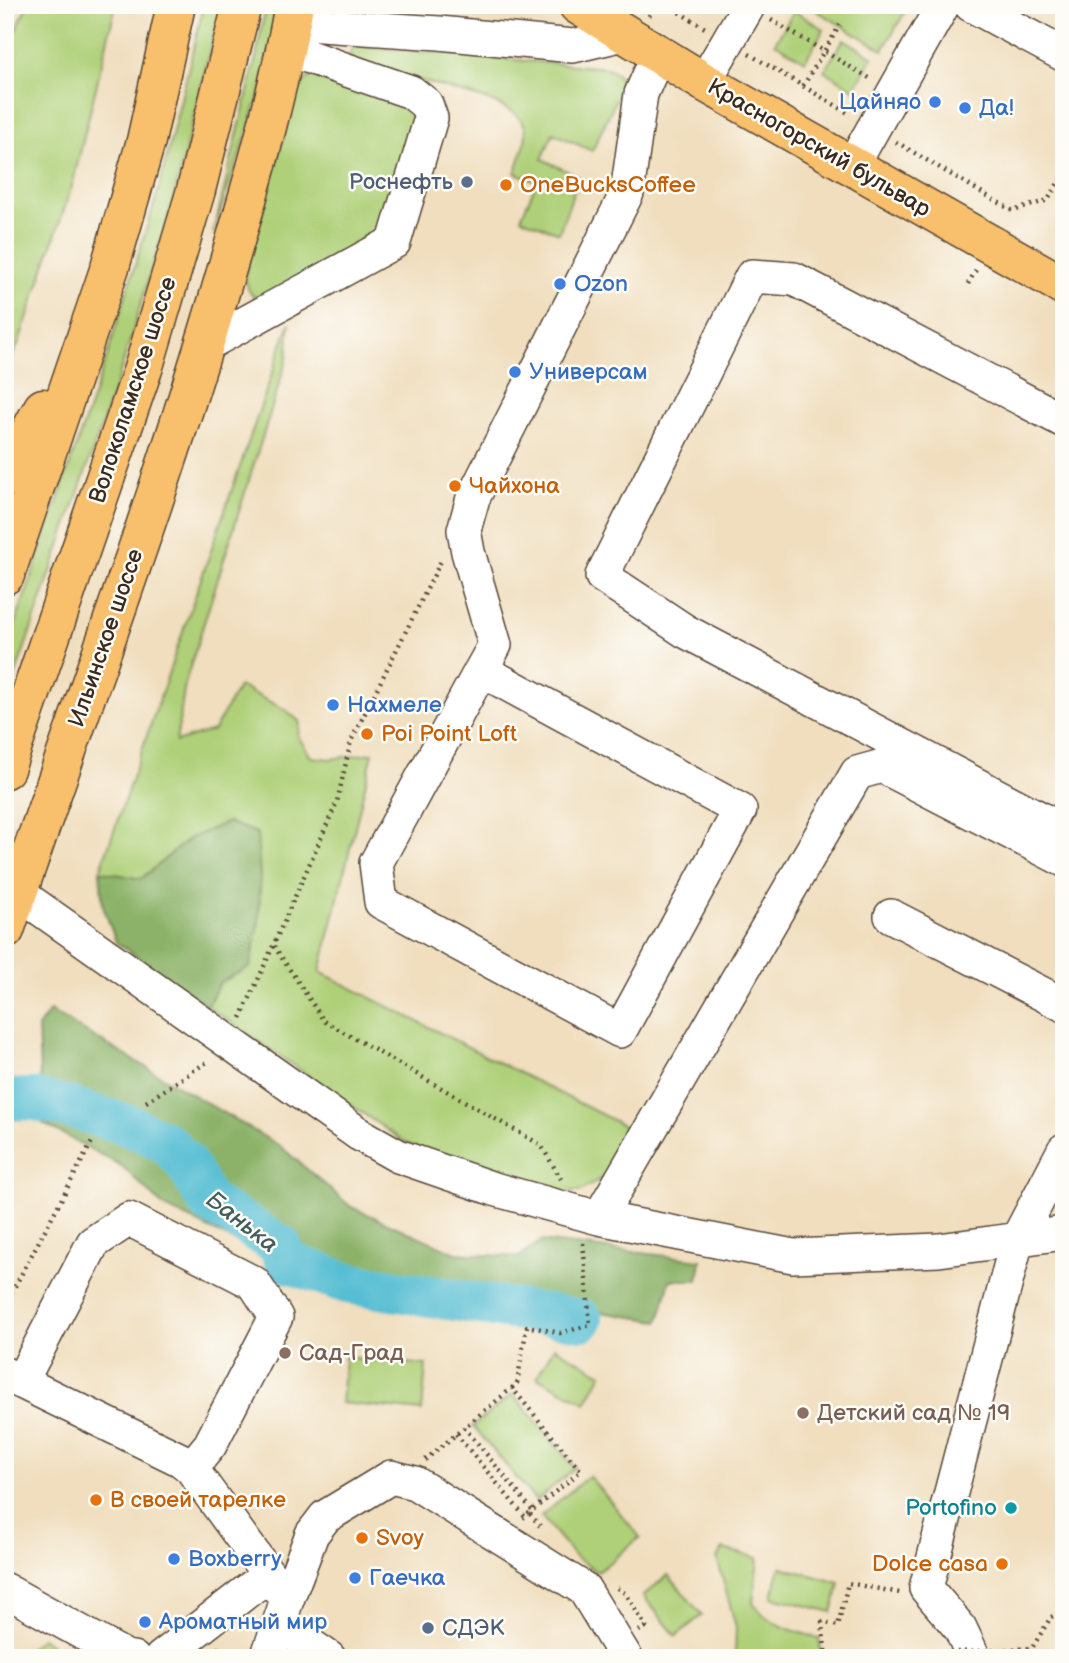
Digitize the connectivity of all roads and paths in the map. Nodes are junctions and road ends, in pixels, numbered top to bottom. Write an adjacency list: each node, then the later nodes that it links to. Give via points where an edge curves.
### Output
1 (176, 5): 19 (main road, via 146,141)
2 (242, 5): 26 (main road, Волоколамское шоссе, via 196,190 144,366)
3 (578, 5): 9 (main road, Красногорский бульвар)
4 (943, 5): 15 (street)
5 (971, 5): 10 (street)
6 (742, 8): 11 (path); 13 (street)
7 (840, 25): 11 (path)
8 (290, 26): 9 (street, via 439,33 573,46); 21 (main road, via 251,188); 21 (street, via 411,92 426,104 431,118 394,242)
9 (624, 34): 12 (main road, Красногорский бульвар)
10 (1061, 47)
11 (824, 51): 14 (path); 15 (path)
12 (658, 55): 13 (main road, Красногорский бульвар); 25 (street, via 641,94 627,193 473,498 464,530 495,645)
13 (704, 82): 16 (main road, Красногорский бульвар)
14 (803, 86)
15 (894, 93): 16 (street)
16 (852, 166): 20 (main road, Красногорский бульвар)
17 (1064, 173): 18 (path)
18 (1048, 201)
19 (110, 267): 23 (main road, via 31,434); 24 (main road)
20 (1062, 282)
21 (205, 345): 26 (main road); 30 (main road, Ильинское шоссе)
22 (1064, 421): 28 (street, via 794,279 752,276 602,576 685,631)
23 (5, 477)
24 (5, 575)
25 (481, 670): 25 (street, via 376,863 381,902 620,1031 740,810)
26 (37, 681): 27 (main road, Волоколамское шоссе)
27 (5, 769)
28 (1064, 831)
29 (1064, 860): 39 (street, via 882,766 857,773)
30 (18, 893): 32 (main road, Ильинское шоссе); 35 (street)
31 (891, 916): 34 (street)
32 (5, 930)
33 (274, 945): 39 (path, via 324,1021 541,1145)
34 (1064, 1005)
35 (230, 1044): 36 (path); 39 (street, via 398,1156)
36 (146, 1102)
37 (93, 1140): 42 (path)
38 (1064, 1150): 41 (street)
39 (590, 1215): 41 (street, via 793,1256 939,1250); 44 (path, via 590,1325 560,1334 527,1326 517,1383)
40 (1064, 1233): 41 (street)
41 (1017, 1240): 62 (street, via 926,1588 960,1628)
42 (5, 1305)
43 (13, 1378): 47 (street); 47 (street, via 93,1243 129,1219 254,1283 276,1317 210,1445)
44 (512, 1388): 45 (path); 49 (path, via 581,1471)
45 (464, 1427): 46 (path); 49 (path)
46 (456, 1434): 48 (path, via 413,1470); 50 (path)
47 (191, 1468): 53 (street)
48 (410, 1481): 50 (street); 53 (street, via 391,1477 325,1517)
49 (533, 1511): 50 (path)
50 (513, 1527): 59 (street, via 584,1589)
51 (5, 1590): 55 (street)
52 (905, 1595): 60 (path, via 848,1583 838,1626 822,1622)
53 (278, 1600): 56 (street); 57 (street); 58 (street)
54 (1063, 1610): 61 (path, bridge, via 1051,1618 1032,1648)
55 (132, 1658)
56 (161, 1658)
57 (267, 1658)
58 (329, 1658)
59 (626, 1658)
60 (826, 1658)
61 (844, 1658)
62 (974, 1658)

